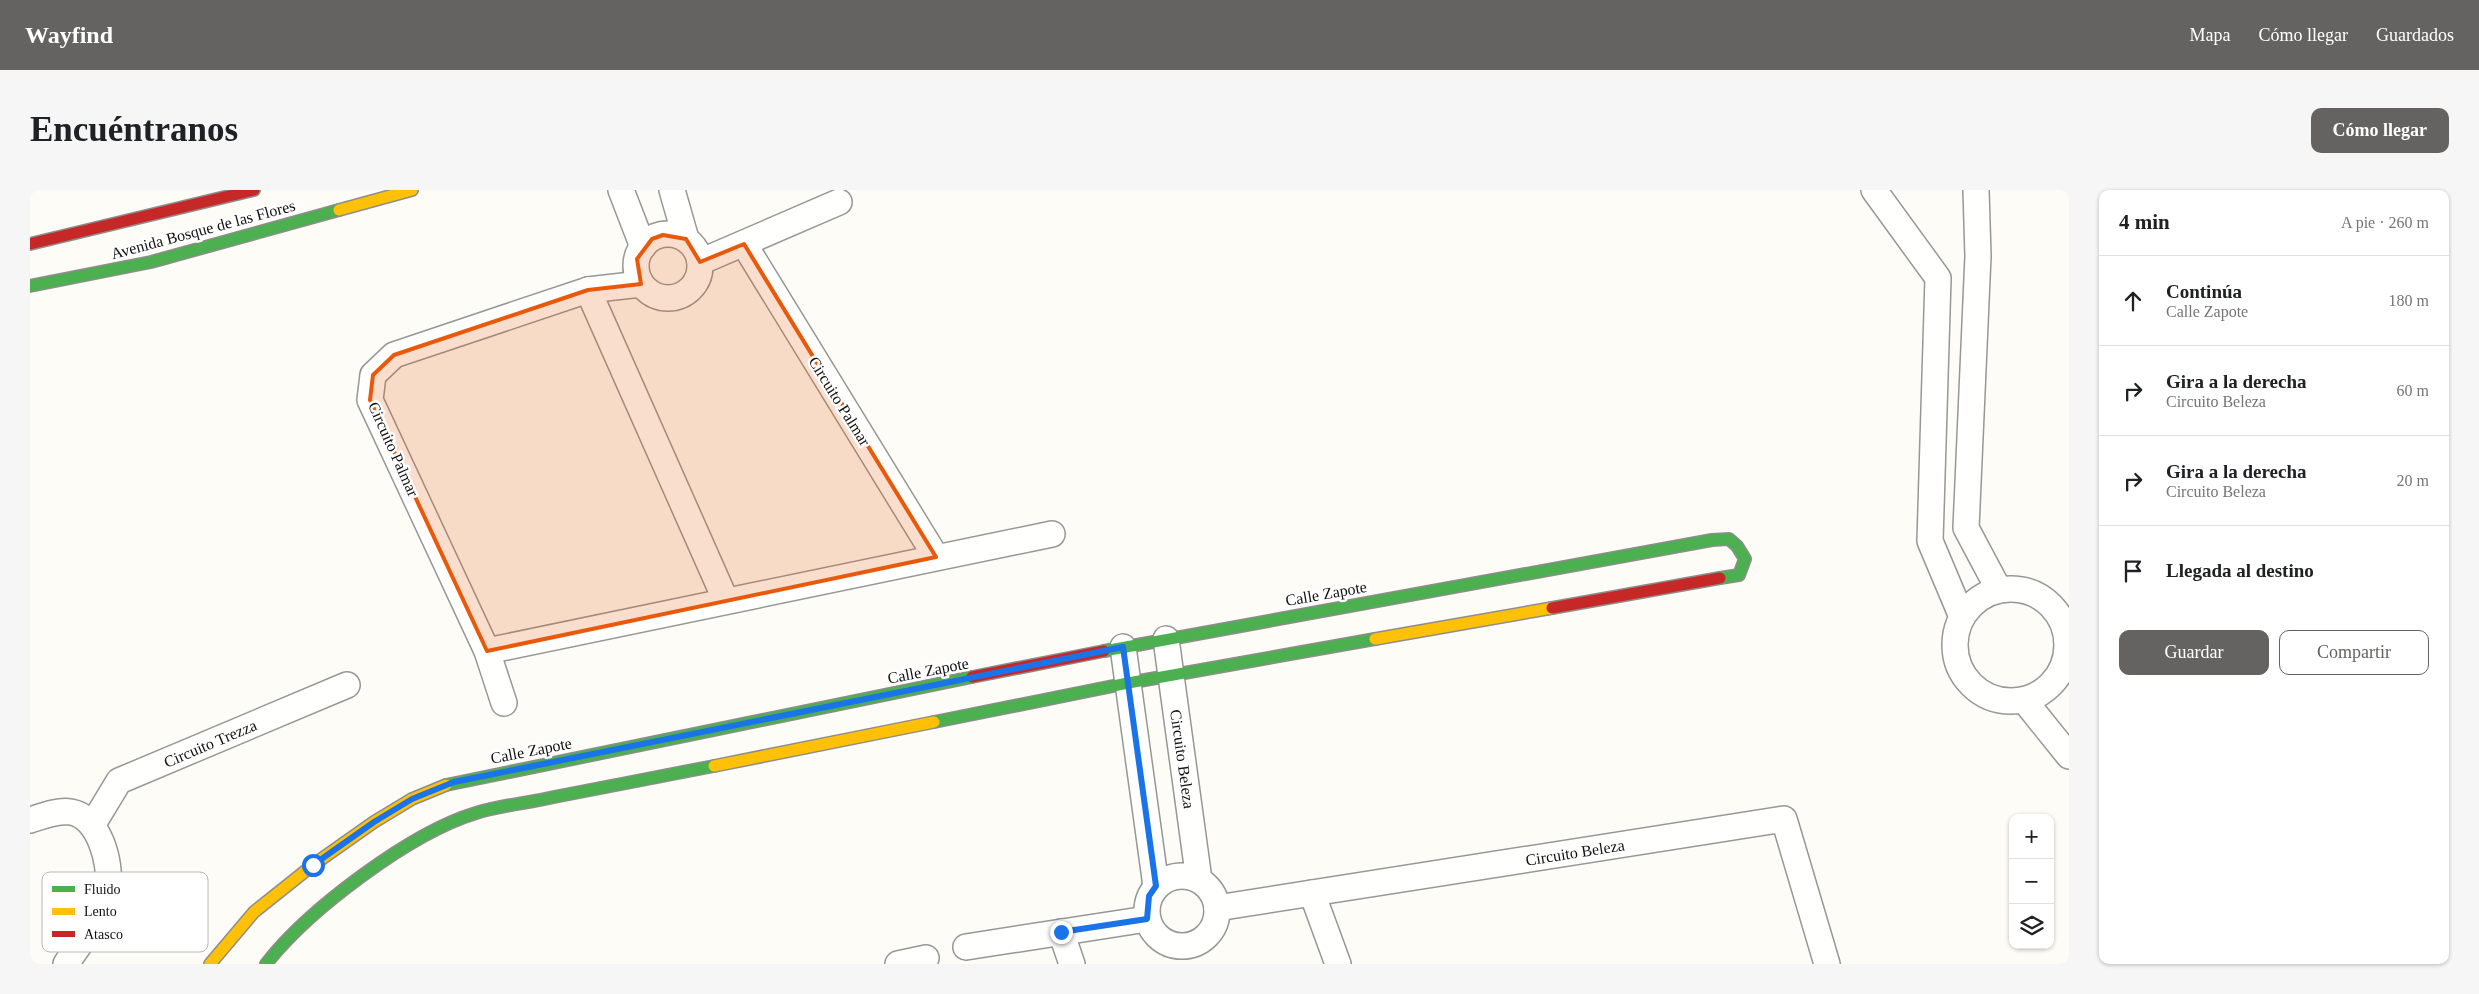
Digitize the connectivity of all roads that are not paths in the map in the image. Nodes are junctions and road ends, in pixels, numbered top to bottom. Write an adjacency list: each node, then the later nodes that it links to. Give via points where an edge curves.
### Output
1 (254, 190): 9 (street, Avenida Bosque de las Flores)
2 (412, 190): 14 (street, Avenida Bosque de las Flores, via 151,262)
3 (621, 190): 11 (street)
4 (672, 190): 8 (street)
5 (1874, 190): 20 (street, via 1938,278 1930,541)
6 (1976, 190): 18 (street, via 1978,256 1966,528)
7 (839, 202): 10 (street)
8 (686, 240): 11 (street, via 663,234); 12 (street, via 696,249)
9 (30, 244)
10 (744, 244): 12 (street); 17 (street, Circuito Palmar)
11 (643, 247): 13 (street, via 637,259 636,272)
12 (700, 262): 13 (street, via 700,274 685,294 661,298)
13 (641, 284): 15 (street, Circuito Palmar)
14 (30, 286)
15 (588, 290): 19 (street); 23 (street, Circuito Palmar, via 394,355 373,374 370,400)
16 (1052, 534): 17 (street)
17 (936, 558): 19 (street)
18 (1999, 590): 20 (street, via 1984,596); 25 (street, via 2030,592 2056,611 2068,640)
19 (726, 601): 23 (street)
20 (1962, 617): 28 (street, via 1955,650 1967,680 1978,691 1993,698 2008,702)
21 (1166, 639): 22 (street, Calle Zapote); 24 (street, Circuito Beleza); 24 (street, Calle Zapote, via 1712,540 1728,539 1745,559 1739,575)
22 (1123, 647): 26 (street); 44 (street, Calle Zapote, via 454,782 412,799 313,865 254,912)
23 (487, 651): 29 (street, Circuito Palmar)
24 (1171, 675): 26 (street); 34 (street, Circuito Beleza)
25 (2065, 676): 28 (street, via 2040,694)
26 (1128, 683): 35 (street); 45 (street, via 476,813 433,831 338,895 285,940)
27 (347, 685): 32 (street, Circuito Trezza, via 119,781)
28 (2024, 700): 30 (street)
29 (504, 703)
30 (2069, 756)
31 (30, 820): 32 (street, via 51,813 72,812)
32 (92, 824): 33 (street, via 106,854)
33 (107, 872)
34 (1199, 880): 35 (street, via 1178,876); 37 (street, via 1214,896)
35 (1156, 886): 38 (street, via 1149,896)
36 (1312, 893): 37 (street, Circuito Beleza); 48 (street); 49 (street, Circuito Beleza, via 1784,820)
37 (1217, 908): 38 (street, via 1212,929 1195,943 1183,946 1160,939)
38 (1147, 919): 39 (street)
39 (1061, 932): 40 (street); 47 (street)
40 (966, 947)
41 (74, 952): 43 (street)
42 (926, 958): 46 (street)
43 (66, 964)
44 (210, 964)
45 (266, 964)
46 (898, 964)
47 (1072, 964)
48 (1338, 964)
49 (1827, 964)

